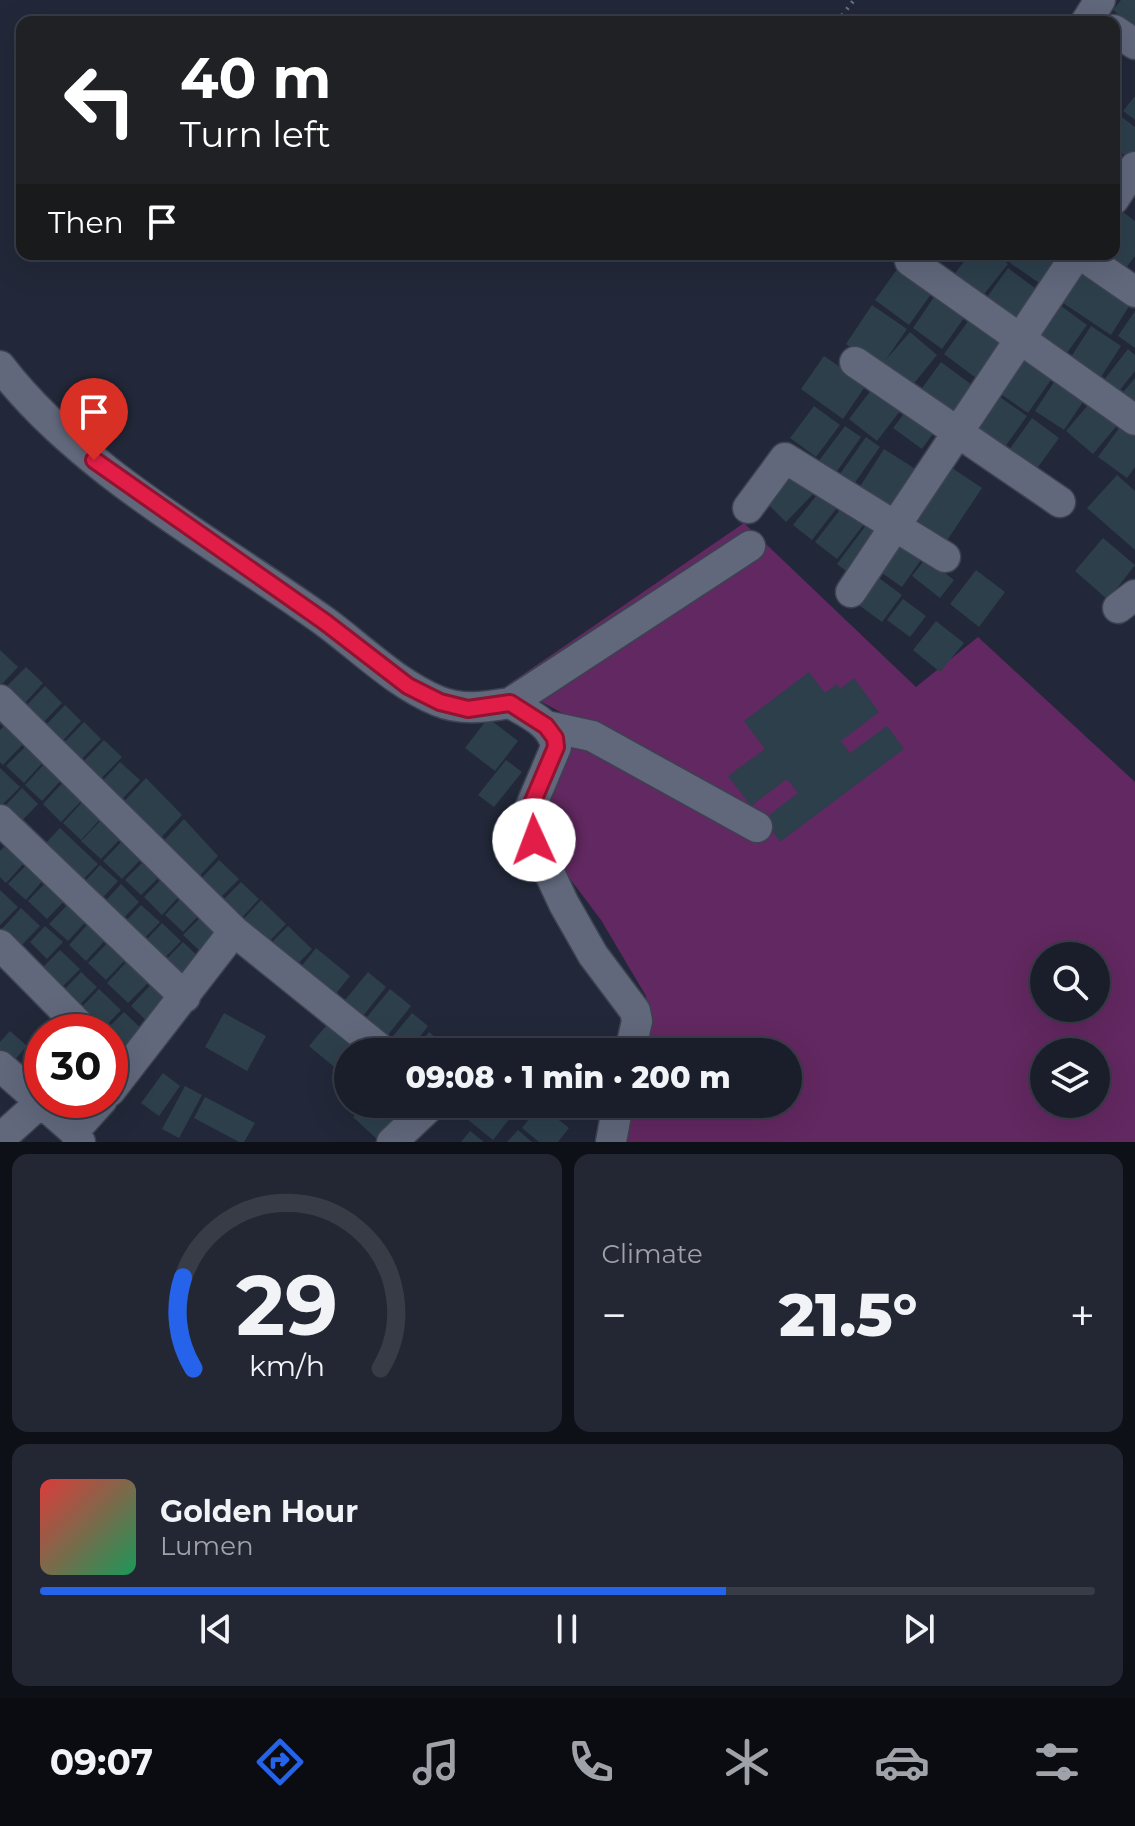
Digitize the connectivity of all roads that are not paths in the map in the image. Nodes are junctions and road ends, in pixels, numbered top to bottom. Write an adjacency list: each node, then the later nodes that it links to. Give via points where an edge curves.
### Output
1 (1135, 167): 2 (street)
2 (1120, 190)
3 (1074, 260): 7 (street)
4 (1087, 260): 6 (street)
5 (910, 261): 7 (street)
6 (1135, 292)
7 (1020, 341): 10 (street); 11 (street)
8 (855, 362): 11 (street)
9 (0, 366): 19 (street, via 72,443 408,686 468,709)
10 (1135, 420)
11 (959, 432): 12 (street); 14 (street)
12 (1060, 502)
13 (748, 508): 14 (street, via 785,458)
14 (897, 525): 16 (street); 17 (street)
15 (750, 546): 19 (street)
16 (945, 557)
17 (851, 592)
18 (0, 700): 23 (street)
19 (510, 703): 20 (street)
20 (546, 726): 22 (street, via 592,736); 28 (street, via 556,747 531,806 534,840 593,955 635,1011)
21 (0, 820): 25 (street)
22 (757, 827)
23 (234, 931): 25 (street); 27 (street)
24 (0, 945): 26 (street)
25 (185, 997): 29 (street)
26 (68, 1014)
27 (367, 1038)
28 (633, 1038)
29 (128, 1059)
30 (0, 1066): 31 (street)
31 (24, 1087)
32 (24, 1117): 38 (street)
33 (57, 1118): 37 (street)
34 (90, 1118): 37 (street)
35 (417, 1118): 39 (street)
36 (615, 1118): 40 (street)
37 (77, 1137)
38 (0, 1139)
39 (392, 1142)
40 (611, 1142)

